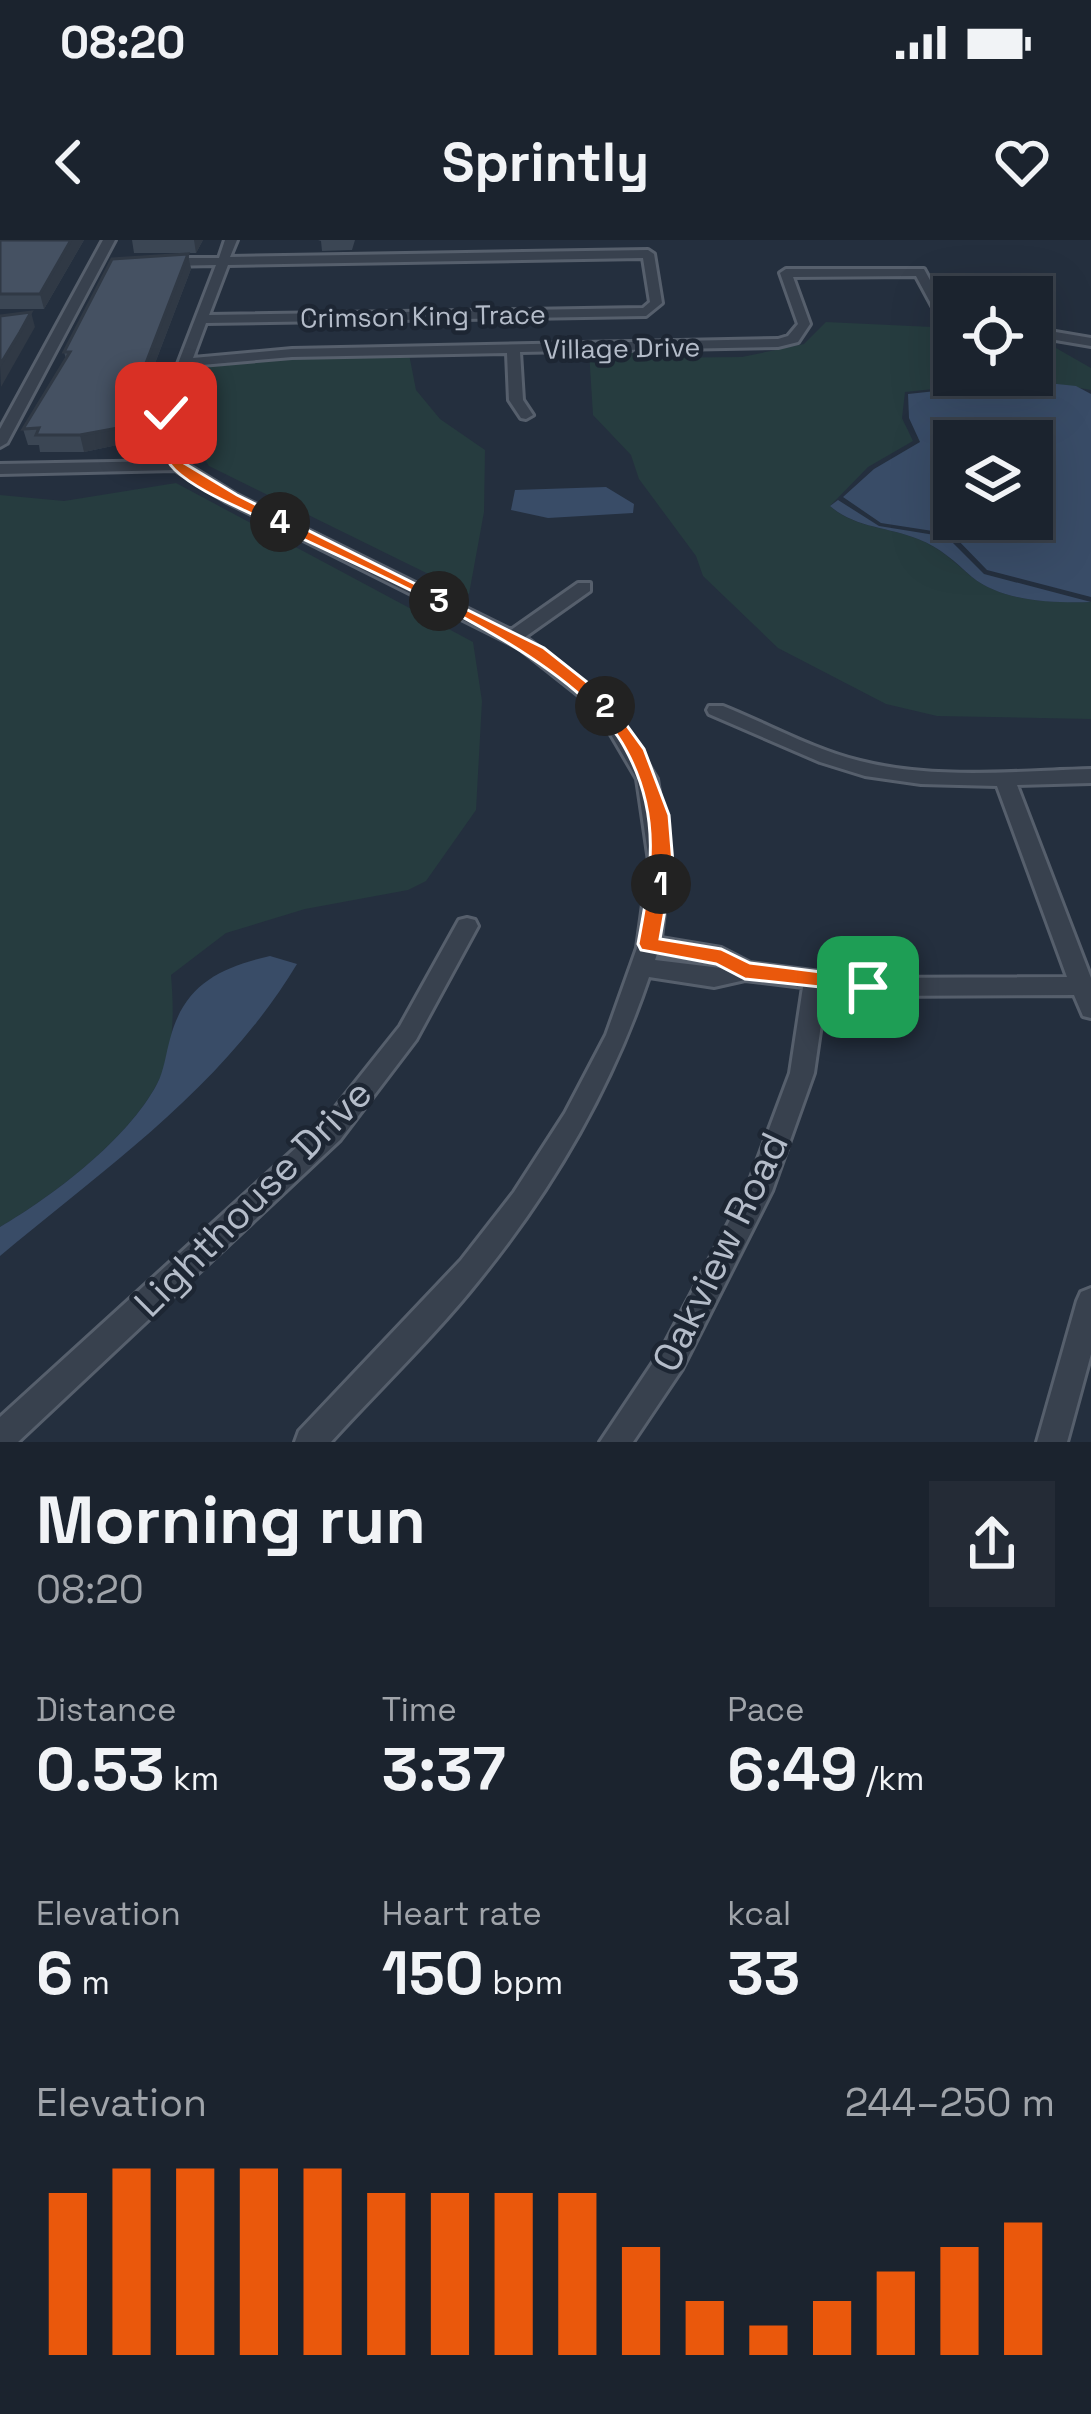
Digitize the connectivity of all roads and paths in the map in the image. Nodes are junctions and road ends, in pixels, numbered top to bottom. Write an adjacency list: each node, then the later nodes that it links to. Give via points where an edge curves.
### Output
1 (109, 240): 3 (street)
2 (227, 250): 5 (street); 7 (street); 7 (street, Crimson King Trace, via 648,254 656,305 646,312)
3 (99, 262): 4 (street); 13 (street)
4 (119, 262)
5 (140, 262)
6 (933, 297): 10 (street, Village Drive, via 920,272 786,273 804,324 787,341)
7 (201, 320): 11 (street)
8 (1053, 336): 9 (street)
9 (1091, 342)
10 (513, 350): 11 (street, Village Drive); 12 (street, via 516,400)
11 (184, 363): 14 (street, via 165,423)
12 (526, 415)
13 (0, 443)
14 (178, 465): 15 (street); 17 (street)
15 (0, 469)
16 (584, 587): 17 (street)
17 (512, 638): 22 (street, via 601,702 641,761 663,852)
18 (716, 710): 20 (street, via 863,769)
19 (1091, 776): 20 (street)
20 (1004, 778): 24 (street)
21 (467, 926): 26 (street, Lighthouse Drive, via 408,1033 331,1132)
22 (645, 956): 23 (street, via 714,978 745,971); 27 (street, via 589,1091 537,1178 472,1267)
23 (816, 981): 24 (street); 28 (street, Oakview Road, via 802,1073 759,1191 672,1359)
24 (1087, 997)
25 (1091, 1301): 29 (street)
26 (0, 1438)
27 (310, 1442)
28 (615, 1442)
29 (1052, 1442)

